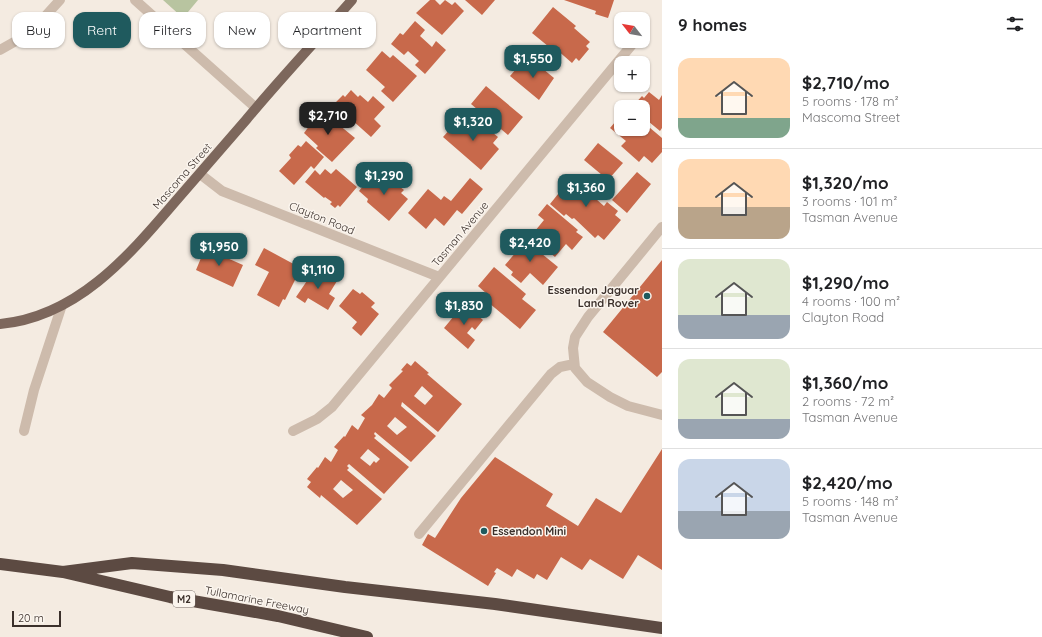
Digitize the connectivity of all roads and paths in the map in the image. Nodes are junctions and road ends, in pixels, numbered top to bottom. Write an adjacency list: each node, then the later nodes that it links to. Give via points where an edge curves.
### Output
1 (60, 0): 5 (street, via 30,32)
2 (135, 0): 6 (street)
3 (352, 0): 6 (main road, Mascoma Street)
4 (629, 48): 9 (street, Tasman Avenue)
5 (0, 50)
6 (256, 108): 7 (main road, Mascoma Street)
7 (200, 174): 9 (street, Clayton Road, via 222,191); 10 (main road, Mascoma Street, via 113,270)
8 (662, 227): 12 (street, via 580,327 573,348)
9 (439, 277): 15 (street, Tasman Avenue, via 332,407 317,419)
10 (62, 306): 11 (main road, Mascoma Street, via 36,317); 14 (street, via 34,390)
11 (0, 324)
12 (574, 364): 13 (street, via 581,376 610,397 640,411); 16 (street, via 560,367 551,374)
13 (662, 415)
14 (24, 431)
15 (293, 431)
16 (419, 534)
17 (0, 564): 18 (highway, Tullamarine Freeway / M2)
18 (63, 572): 19 (highway, via 132,563 223,570); 20 (highway, Tullamarine Freeway / M2, via 170,597 278,616)
19 (662, 628)
20 (367, 637)

